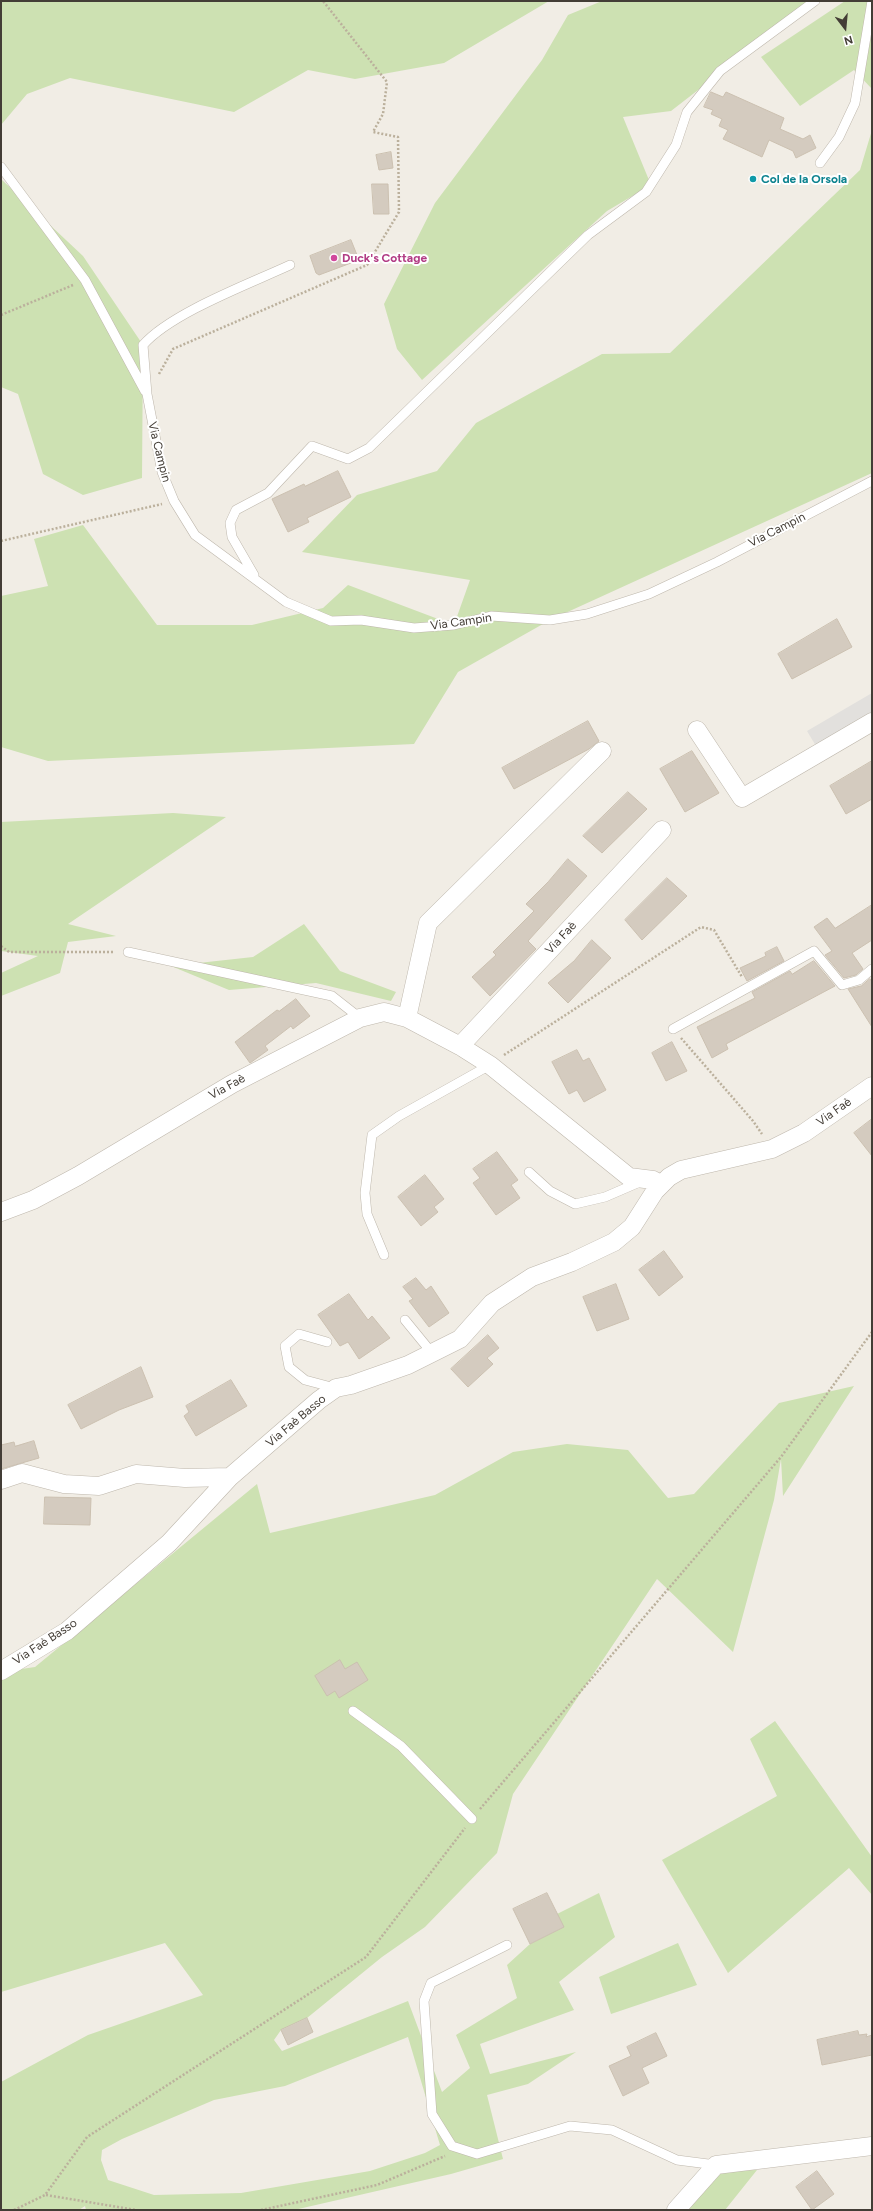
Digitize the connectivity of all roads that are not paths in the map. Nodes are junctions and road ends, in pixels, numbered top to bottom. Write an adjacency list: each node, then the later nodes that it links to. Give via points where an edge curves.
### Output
1 (815, 1): 8 (lane, via 720,71 687,112 676,145 646,192 588,235 370,448 348,459 312,446 268,493 236,510 230,523 232,537)
2 (872, 1): 3 (lane, via 856,103 839,137)
3 (820, 163)
4 (1, 168): 6 (lane, Via Campin, via 84,280)
5 (290, 265): 6 (lane, Via Campin, via 154,332 142,345)
6 (147, 394): 8 (lane, Via Campin, via 162,472 174,501 195,535)
7 (872, 481): 8 (lane, Via Campin, via 649,594 587,614 550,620 491,616 454,625 414,628 361,620 332,621 286,602)
8 (255, 578)
9 (872, 722): 10 (street, via 742,798)
10 (697, 730)
11 (602, 751): 16 (street, via 428,923)
12 (662, 830): 18 (street, Via Faè)
13 (128, 952): 15 (lane, via 332,996)
14 (872, 969): 17 (lane, via 859,980 842,985 814,951)
15 (360, 1018): 16 (street, Via Faè, via 384,1012); 23 (street, Via Faè, via 232,1084 39,1197)
16 (407, 1018): 18 (street, Via Faè)
17 (673, 1029)
18 (460, 1046): 19 (street, Via Faè)
19 (490, 1065): 22 (street, Via Faè, via 629,1177); 24 (lane, via 399,1116 372,1135 365,1193 367,1214)
20 (872, 1086): 22 (street, Via Faè, via 804,1133 772,1149 681,1170)
21 (529, 1172): 22 (lane, via 550,1191 575,1204)
22 (654, 1185): 27 (street, Via Faè Basso, via 632,1227 614,1242 532,1277 492,1303 460,1339)
23 (1, 1212)
24 (384, 1255)
25 (405, 1320): 27 (lane)
26 (327, 1342): 28 (lane, via 299,1334 285,1346 289,1367 305,1380)
27 (432, 1353): 28 (street, Via Faè Basso, via 408,1365 352,1385)
28 (336, 1388): 29 (street, Via Faè Basso)
29 (230, 1477): 30 (street, via 185,1478 136,1474 99,1486 64,1484 22,1473); 31 (street, Via Faè Basso, via 169,1543 67,1631)
30 (1, 1480)
31 (1, 1671)
32 (353, 1711): 33 (lane, via 400,1746)
33 (472, 1819)
34 (507, 1945): 36 (lane, via 431,1983 424,2001 432,2114 452,2146 477,2154 570,2126 612,2130 677,2160)
35 (872, 2146): 36 (street)
36 (716, 2164): 37 (street)
37 (676, 2210)

